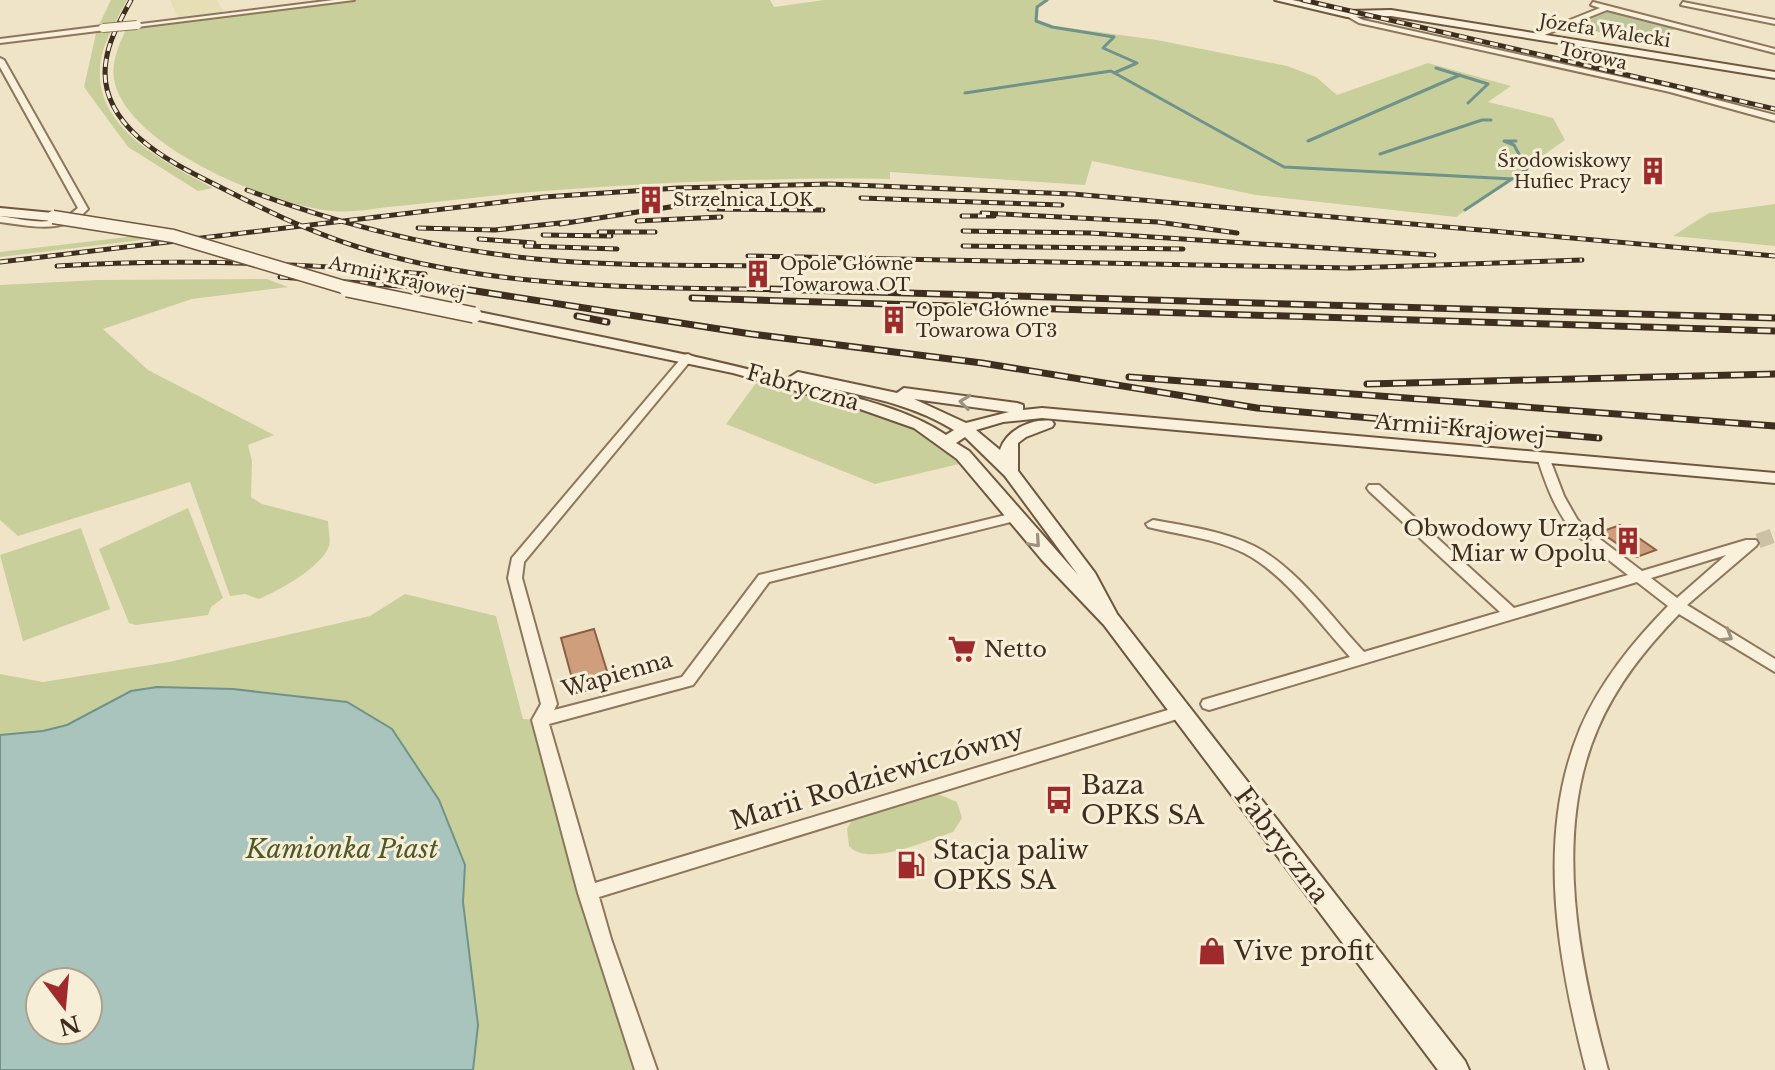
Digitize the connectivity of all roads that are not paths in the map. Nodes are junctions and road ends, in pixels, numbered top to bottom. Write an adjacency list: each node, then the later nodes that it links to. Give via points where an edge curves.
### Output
1 (351, 0): 11 (street, bridge)
2 (1279, 0): 8 (main road)
3 (1333, 0): 7 (main road)
4 (1593, 4): 6 (street)
5 (1683, 4): 9 (street)
6 (1606, 8): 10 (street); 12 (street)
7 (1382, 12): 8 (main road); 10 (main road, Józefa Walecki)
8 (1347, 14): 15 (street, Torowa, via 1361,22)
9 (1775, 22)
10 (1534, 36): 14 (main road, Józefa Walecki)
11 (0, 41)
12 (1775, 51)
13 (0, 60): 17 (street, via 83,209 47,226)
14 (1775, 75)
15 (1775, 118)
16 (0, 212): 18 (main road, Armii Krajowej, bridge, via 107,223 188,239 335,286)
17 (0, 219)
18 (688, 357): 19 (main road, Armii Krajowej); 38 (street, via 517,561 515,578 549,704)
19 (736, 369): 20 (main road, Fabryczna); 23 (main road, Fabryczna, via 888,412)
20 (865, 390): 21 (main road, one-way to 20); 22 (main road, Fabryczna, via 920,407)
21 (1044, 418): 22 (main road, Armii Krajowej); 24 (main road, Armii Krajowej); 25 (main road, via 1009,443 1005,454)
22 (968, 432): 23 (main road, Armii Krajowej); 25 (main road, Fabryczna)
23 (947, 442): 28 (main road, Fabryczna)
24 (1543, 457): 26 (main road, Armii Krajowej); 30 (street, via 1568,517 1592,541)
25 (1010, 473): 33 (main road, Fabryczna, via 1097,587)
26 (1775, 478)
27 (1374, 488): 32 (street)
28 (1014, 517): 33 (main road, Fabryczna, one-way to 33); 38 (street, Wapienna, via 764,578 687,681)
29 (1153, 524): 34 (street, via 1252,550)
30 (1643, 576): 31 (street); 31 (street, via 1755,542 1712,573); 32 (street)
31 (1679, 607): 35 (street, one-way to 35); 42 (street, via 1611,685 1597,711 1568,801 1563,854 1567,934 1580,1012)
32 (1511, 614): 34 (street)
33 (1111, 620): 37 (main road, Fabryczna)
34 (1361, 659): 36 (street)
35 (1775, 666)
36 (1209, 704)
37 (1181, 712): 39 (street, Marii Rodziewiczówny); 41 (main road, Fabryczna)
38 (540, 720): 39 (street, Wapienna)
39 (587, 893): 40 (street, Wapienna)
40 (646, 1070)
41 (1455, 1070)
42 (1597, 1070)

